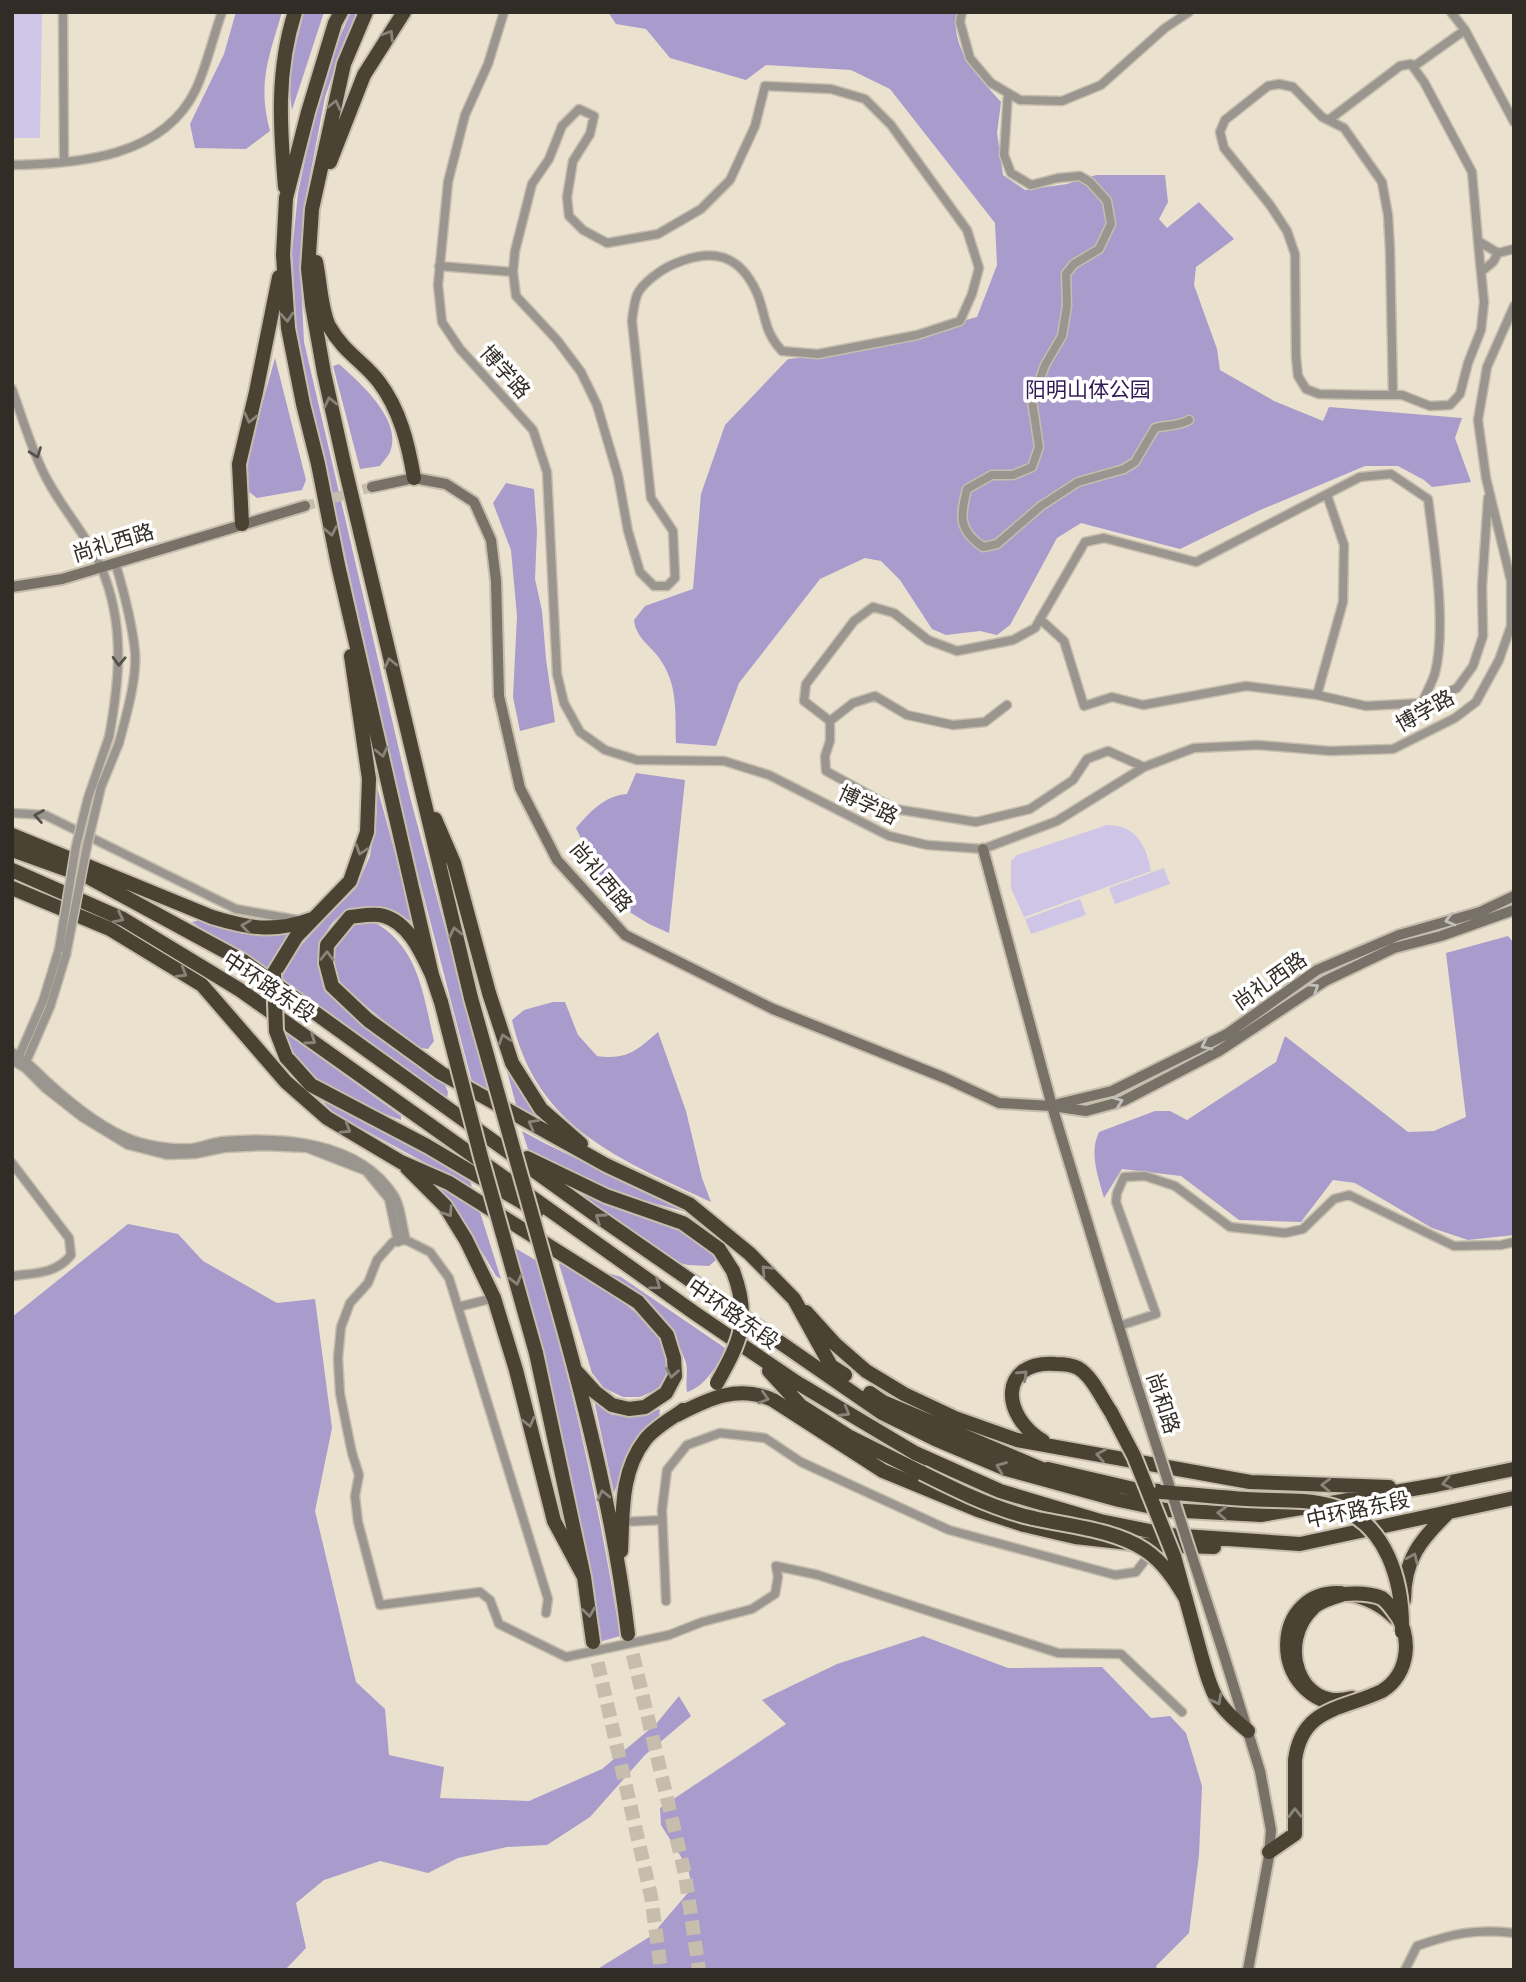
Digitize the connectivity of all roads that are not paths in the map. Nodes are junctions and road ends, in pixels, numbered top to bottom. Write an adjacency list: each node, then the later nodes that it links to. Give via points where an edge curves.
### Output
1 (63, 12): 16 (street)
2 (222, 12): 16 (street, via 196,89 179,117 152,139 103,156)
3 (295, 12): 18 (highway, via 282,62 280,128)
4 (341, 12): 18 (highway)
5 (366, 12): 19 (highway, one-way to 5, via 344,64)
6 (404, 12): 19 (highway, one-way to 6, via 364,75)
7 (504, 12): 25 (street, 博学路, via 465,115 448,181)
8 (962, 12): 13 (street, via 960,22 970,58 990,83)
9 (1189, 12): 13 (street, via 1101,85 1062,101 1020,100)
10 (1451, 12): 11 (street)
11 (1465, 30): 12 (street); 15 (street)
12 (1413, 67): 14 (street, via 1400,65); 21 (street, via 1472,172)
13 (1008, 93): 31 (street, via 1004,155 1011,173 1031,185 1080,176 1107,201 1111,224 1099,248 1066,274 1062,336 1032,401 1039,447 1032,467 1013,475 992,475 967,489 961,510 963,527 983,547 997,544 1078,482 1135,462 1155,428)
14 (1330, 119): 30 (street, via 1344,128 1382,181 1390,250); 30 (street, via 1322,117 1293,87 1279,84 1268,86 1246,102 1225,120 1220,132 1224,148 1287,231 1295,254 1296,357 1298,376 1306,389 1319,394)
15 (1514, 122)
16 (64, 162): 17 (street)
17 (12, 165)
18 (286, 198): 24 (highway)
19 (312, 209): 20 (highway)
20 (310, 234): 32 (highway, via 328,323 345,349 378,380 398,412); 48 (highway, one-way to 20, via 324,373 309,270)
21 (1478, 241): 23 (street); 27 (street)
22 (1514, 249): 23 (street)
23 (1498, 253): 27 (street)
24 (283, 255): 37 (highway, one-way to 37, via 239,464); 39 (highway, one-way to 39, via 288,328)
25 (439, 266): 26 (street); 51 (street, 博学路, via 442,322 460,349 533,430 547,472 557,674 564,703 580,732 605,750 637,760 724,761 769,775 889,836 927,845)
26 (513, 272): 26 (street, via 532,184 549,159 562,126 579,109 594,116 590,134 573,161 569,216 607,243 657,234 701,209 730,180 755,126 765,86 831,89 865,99 891,125 967,230 979,268 960,321 917,335 818,354 782,351 769,337 757,293 744,271 714,254 688,258 664,269 638,292 632,321 651,498 673,531 676,578 667,586 654,586 640,572 597,405 573,361 516,296)
27 (1481, 272): 30 (street, via 1481,330 1460,394 1450,405 1430,406)
28 (1514, 306): 34 (street, 博学路, via 1488,367 1478,420)
29 (12, 389): 40 (street, one-way to 40, via 41,467)
30 (1393, 395)
31 (1189, 420)
32 (414, 478): 33 (street, 尚礼西路); 61 (street, 尚礼西路, via 446,484 474,502 486,527 496,581 499,696 520,788 557,860 625,935 773,1009 999,1103)
33 (372, 487)
34 (1488, 488): 44 (street, via 1483,636 1473,666 1457,688); 47 (street, 博学路, via 1511,581 1511,626 1476,702 1455,718 1393,749 1194,748)
35 (1327, 495): 42 (street, via 1196,562 1104,538 1085,542); 43 (street, via 1344,545 1343,603); 44 (street, via 1360,477 1391,474 1429,499 1440,635 1435,673)
36 (305, 506): 37 (street, 尚礼西路)
37 (242, 524): 38 (street, 尚礼西路)
38 (115, 562): 40 (street, 尚礼西路); 58 (street, bridge, via 128,603 135,655 128,709 101,787)
39 (338, 565): 57 (highway, one-way to 57, via 369,779 367,832 350,881); 59 (highway, one-way to 59)
40 (100, 567): 41 (street, 尚礼西路); 58 (street, one-way to 58, bridge, via 120,652 117,686 108,737 76,846)
41 (12, 587)
42 (1040, 618): 43 (street, via 1064,641 1084,706 1111,697 1143,705 1246,686); 46 (street, via 1035,628 1013,640 957,651 928,640 894,612 873,607 854,621 806,684 804,701)
43 (1317, 695): 44 (street, via 1366,706)
44 (1422, 703)
45 (1007, 705): 46 (street, via 985,722 953,725 907,715 875,696 853,703)
46 (830, 721): 47 (street, via 825,771 895,809 976,822 1030,809 1073,780 1087,759 1108,751)
47 (1144, 767): 51 (street, 博学路, via 1057,821)
48 (419, 783): 65 (highway, one-way to 48, via 541,1109 512,1063 454,863); 75 (highway, one-way to 48, bridge, via 471,998)
49 (12, 813): 57 (street, one-way to 49, via 236,909 46,816)
50 (12, 835): 57 (highway, one-way to 50, via 273,928 244,927)
51 (983, 849): 61 (street, 尚和路)
52 (12, 850): 62 (highway, 中环路东段, via 90,878 243,961)
53 (12, 870): 68 (highway, 中环路东段, one-way to 68, via 123,919 240,990)
54 (12, 888): 63 (highway, one-way to 63, via 110,929 202,985 286,1083 327,1118)
55 (1514, 896): 61 (street, 尚礼西路, one-way to 61, via 1480,912 1399,935 1317,970 1227,1034 1112,1091)
56 (1514, 910): 61 (street, 尚礼西路, one-way to 56, via 1086,1111 1123,1101 1219,1051 1325,981 1394,948)
57 (309, 920): 68 (highway, bridge, via 274,973 276,1031 286,1057 312,1085 427,1146)
58 (62, 952): 60 (street, via 50,1007)
59 (432, 975): 65 (highway, one-way to 59, via 441,1073 368,1020 332,986 327,945 350,917 384,916 399,924 415,942); 89 (highway, one-way to 89, bridge, via 536,1353)
60 (19, 1060): 66 (street, via 82,1117 128,1145 167,1155 224,1148 307,1148 366,1171 389,1199)
61 (1052, 1106): 73 (street, 尚和路)
62 (499, 1145): 76 (highway, bridge, via 606,1196 683,1223 719,1249 733,1271 742,1306 737,1348 717,1382); 82 (highway, 中环路东段, one-way to 62, via 1006,1469 882,1413)
63 (401, 1162): 70 (highway, one-way to 70, via 445,1206); 75 (highway, one-way to 75, via 449,1183 638,1302 667,1335 675,1376 666,1393 645,1407 629,1409 611,1405)
64 (12, 1163): 69 (street, via 69,1238 71,1255 52,1271)
65 (607, 1165): 71 (highway, one-way to 65, via 750,1254 689,1205)
66 (402, 1241): 72 (street, via 430,1252 449,1278); 96 (street, via 393,1242 377,1260 368,1283 350,1303 341,1327 338,1358 340,1394 359,1475 355,1496 358,1522 380,1605 480,1592 490,1600 499,1624 566,1657 669,1635 752,1609 775,1594 776,1566 818,1575 1058,1653 1121,1654)
67 (1514, 1242): 73 (street, via 1454,1246 1349,1195 1334,1199 1303,1229 1286,1234 1230,1227 1175,1186 1145,1176 1124,1177 1116,1202 1156,1314)
68 (631, 1268): 74 (highway, 中环路东段, one-way to 74)
69 (12, 1276)
70 (494, 1298): 72 (street); 89 (highway, one-way to 89, via 554,1521)
71 (794, 1299): 77 (highway, via 845,1353 904,1394 955,1418 1017,1440); 78 (highway, via 831,1366 883,1402)
72 (458, 1307): 92 (street, via 548,1599)
73 (1119, 1326): 97 (street, 尚和路, bridge)
74 (751, 1352): 86 (highway, 中环路东段, one-way to 86, via 915,1453 1000,1491 1100,1521 1169,1535); 90 (highway, bridge, via 801,1406 848,1436 966,1495 1019,1515 1112,1536 1144,1549 1174,1578)
75 (575, 1370): 88 (highway, one-way to 75)
76 (677, 1415): 85 (highway, via 646,1439 633,1460); 87 (highway, one-way to 87, via 713,1397 761,1395 883,1471 978,1510 1075,1537)
77 (1050, 1446): 80 (highway, one-way to 77, via 1250,1482); 90 (highway, one-way to 90, bridge, via 1031,1434 1013,1408 1012,1385 1022,1372 1046,1363 1078,1368 1111,1412 1174,1556)
78 (1027, 1463): 82 (highway); 93 (highway, bridge, via 1138,1490 1334,1506 1359,1519 1384,1545 1403,1605)
79 (1514, 1469): 80 (highway, 中环路东段, one-way to 80)
80 (1419, 1488): 82 (highway, 中环路东段, one-way to 82, via 1261,1515 1166,1510)
81 (1514, 1498): 83 (highway, 中环路东段)
82 (1119, 1500)
83 (1449, 1512): 86 (highway, 中环路东段); 93 (highway, one-way to 83, bridge, via 1392,1615 1374,1601 1335,1592 1310,1598 1288,1631 1289,1662 1298,1682 1317,1700 1358,1706 1389,1691 1404,1673 1409,1654 1404,1580 1420,1541)
84 (662, 1520): 85 (street); 87 (street, via 667,1470 687,1446 720,1433 765,1438 801,1462 949,1530 1115,1575 1136,1572); 91 (street)
85 (622, 1522): 88 (highway)
86 (1300, 1544): 87 (highway, via 1240,1548)
87 (1153, 1545)
88 (620, 1570): 94 (highway)
89 (584, 1577): 95 (highway, one-way to 95)
90 (1185, 1599): 97 (highway, one-way to 97, bridge, via 1212,1692 1223,1711)
91 (666, 1601)
92 (546, 1613)
93 (1402, 1632): 98 (highway, one-way to 93, bridge, via 1296,1834 1295,1760 1307,1725 1322,1713 1391,1685 1401,1672 1405,1654 1406,1631 1397,1615 1384,1599 1364,1593 1327,1599 1298,1627 1294,1648 1297,1671 1309,1687 1339,1702 1384,1685 1401,1655)
94 (628, 1634)
95 (593, 1642)
96 (1182, 1712)
97 (1248, 1731): 98 (street, 尚和路, via 1271,1830)
98 (1269, 1852): 100 (street, 尚和路)
99 (1514, 1933): 101 (street, via 1484,1930 1447,1935 1417,1946)
100 (1248, 1970)
101 (1405, 1970)

